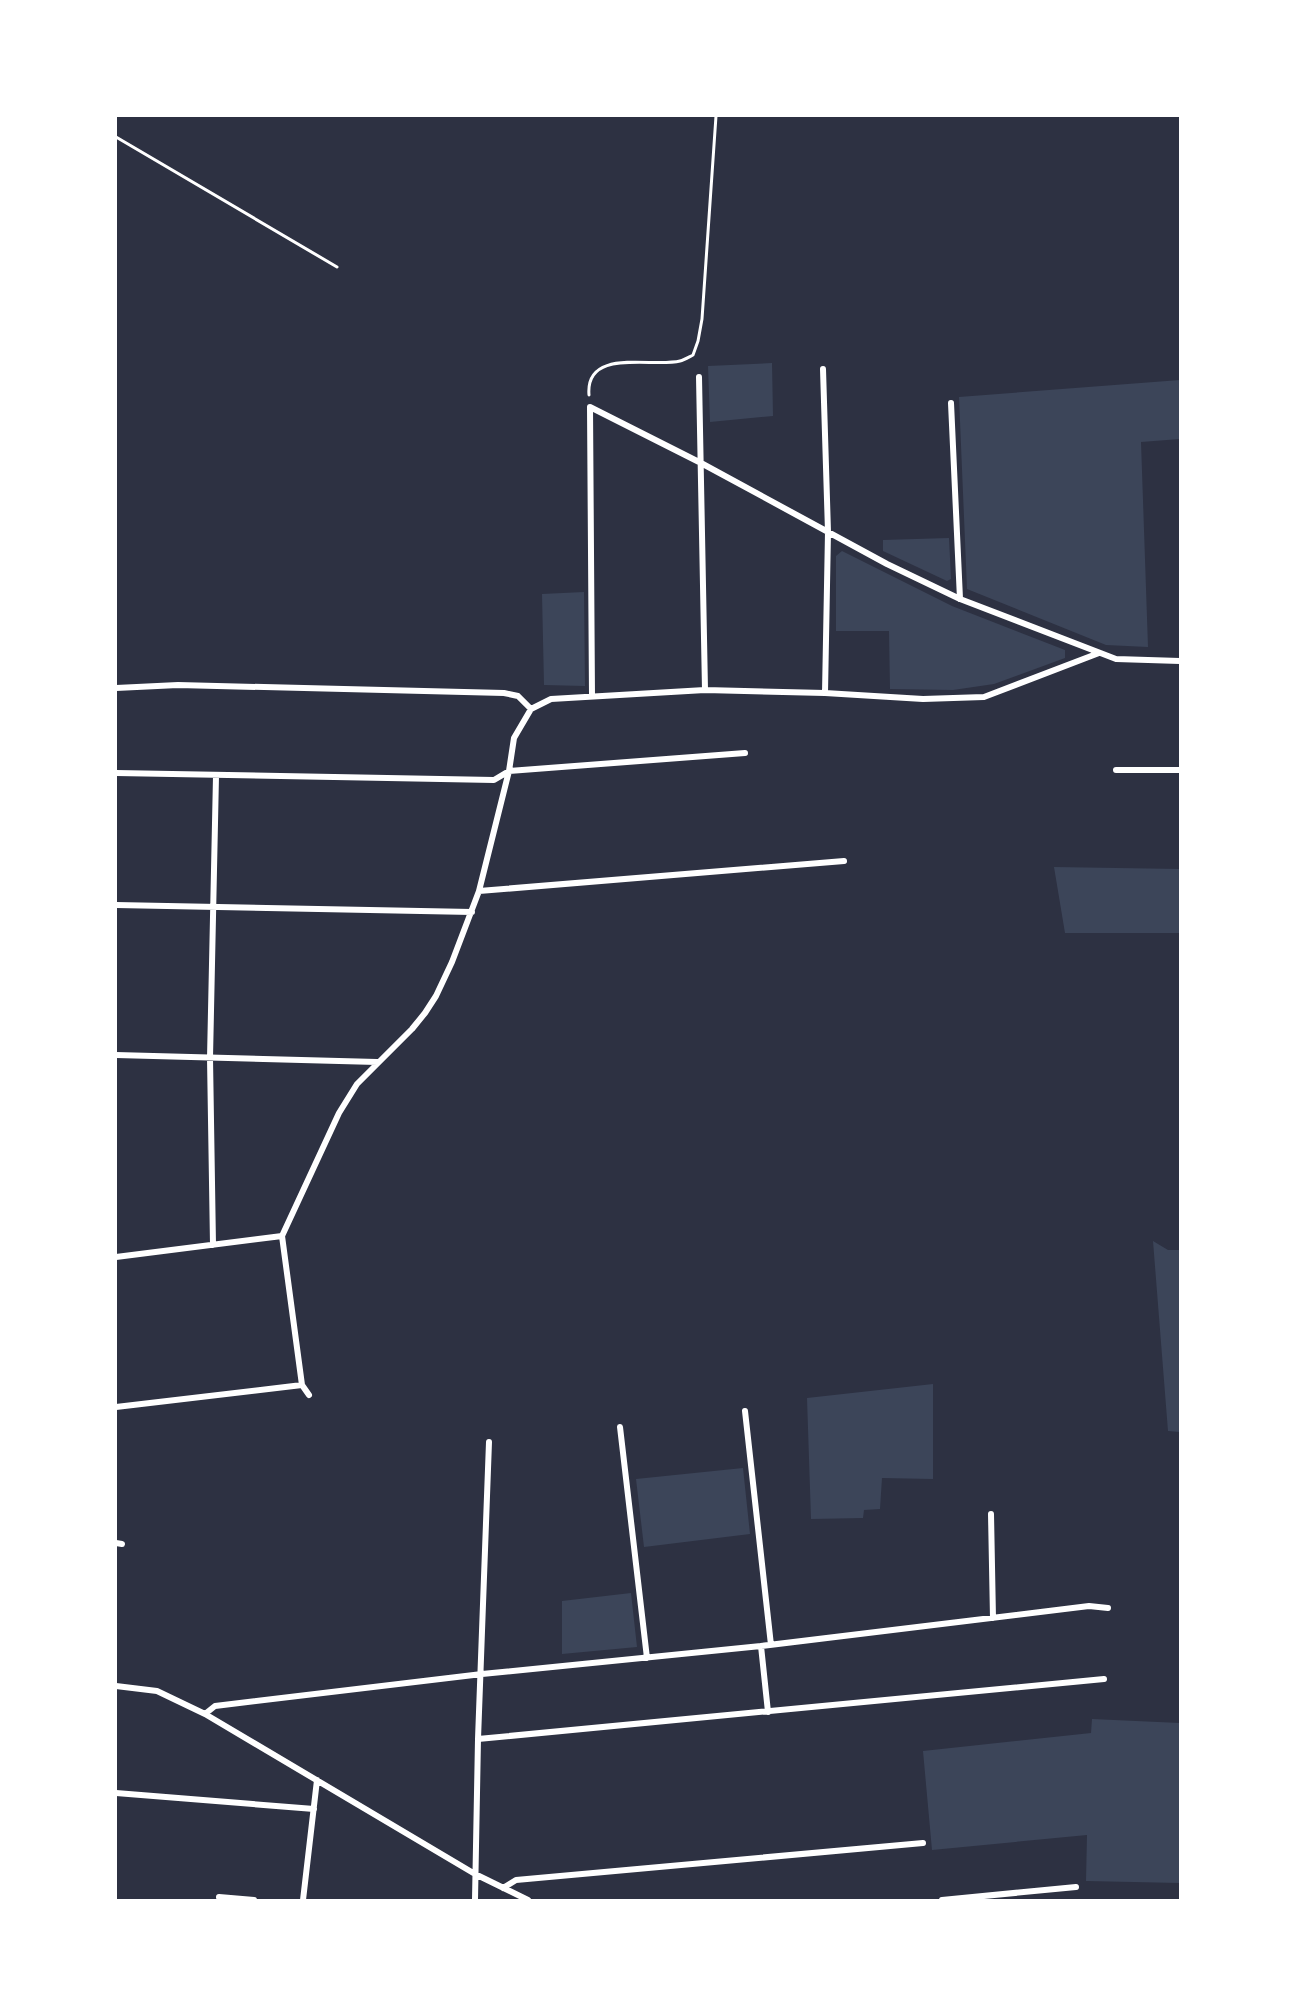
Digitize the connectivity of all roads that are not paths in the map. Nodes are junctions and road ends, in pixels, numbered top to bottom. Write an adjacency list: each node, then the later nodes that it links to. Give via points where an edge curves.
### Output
1 (823, 369): 5 (street)
2 (699, 377): 4 (street)
3 (951, 403): 6 (street)
4 (701, 463): 5 (street); 10 (street); 12 (street, via 590,407)
5 (828, 532): 6 (street); 11 (street)
6 (960, 599): 7 (street)
7 (1099, 653): 8 (street, via 1116,659); 11 (street, via 984,697 923,699)
8 (1180, 661)
9 (116, 688): 13 (street, via 178,685 504,693 518,696)
10 (705, 690): 11 (street); 12 (street)
11 (825, 693)
12 (592, 696): 13 (street, via 551,699)
13 (531, 709): 17 (street, via 514,738)
14 (745, 753): 17 (street)
15 (1116, 770): 16 (street)
16 (1180, 770)
17 (509, 771): 19 (street, via 494,780); 21 (street)
18 (116, 773): 19 (street)
19 (216, 776): 23 (street)
20 (844, 861): 21 (street)
21 (478, 891): 24 (street)
22 (116, 905): 23 (street)
23 (213, 908): 24 (street); 26 (street)
24 (472, 912): 27 (street, via 426,1013)
25 (116, 1055): 26 (street)
26 (210, 1058): 27 (street); 29 (street)
27 (377, 1062): 28 (street, via 339,1113)
28 (282, 1236): 29 (street); 31 (street)
29 (213, 1245): 30 (street)
30 (116, 1257)
31 (302, 1385): 32 (street); 33 (street)
32 (309, 1395)
33 (116, 1407)
34 (745, 1411): 40 (street)
35 (620, 1427): 42 (street)
36 (489, 1442): 43 (street)
37 (992, 1514): 39 (street)
38 (1108, 1608): 39 (street, via 1089,1606)
39 (993, 1618): 40 (street)
40 (771, 1645): 41 (street)
41 (761, 1646): 42 (street); 46 (street)
42 (647, 1658): 43 (street)
43 (482, 1674): 47 (street, via 215,1706); 48 (street)
44 (1104, 1679): 46 (street)
45 (116, 1686): 47 (street, via 157,1691)
46 (768, 1712): 48 (street)
47 (205, 1713): 49 (street)
48 (478, 1739): 53 (street)
49 (317, 1780): 51 (street); 53 (street)
50 (116, 1793): 51 (street)
51 (314, 1809): 58 (street)
52 (923, 1843): 55 (street, via 516,1880)
53 (475, 1874): 55 (street); 59 (street)
54 (1076, 1887): 61 (street)
55 (503, 1888): 60 (street)
56 (219, 1897): 57 (street)
57 (254, 1900)
58 (303, 1900)
59 (475, 1900)
60 (528, 1900)
61 (942, 1900)

